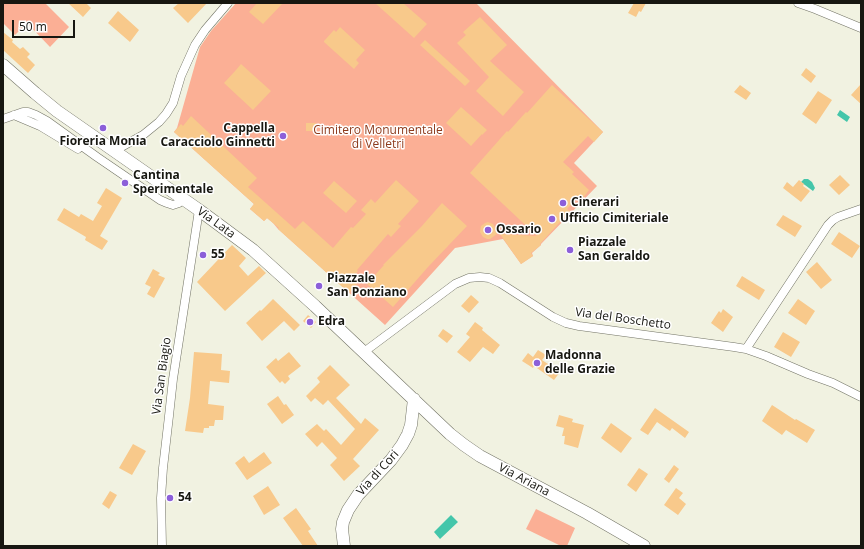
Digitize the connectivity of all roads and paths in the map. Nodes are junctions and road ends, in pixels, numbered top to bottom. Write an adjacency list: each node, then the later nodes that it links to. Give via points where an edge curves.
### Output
1 (228, 3): 6 (street, via 194,45 172,105 166,114 143,135)
2 (798, 3): 3 (street)
3 (861, 28)
4 (3, 65): 6 (main road, Via Lata, via 57,111)
5 (3, 119): 7 (street, via 26,112 34,113 163,202 173,204)
6 (114, 151): 7 (main road, Via Lata)
7 (184, 199): 9 (main road, Via Lata)
8 (861, 209): 10 (street, via 832,220)
9 (199, 210): 11 (main road, Via Lata, via 271,265); 14 (street, Via San Biagio, via 168,422 162,493)
10 (746, 349): 11 (street, Via del Boschetto, via 571,324 556,318 500,283 475,276 455,284); 12 (street, Via del Boschetto)
11 (364, 352): 13 (main road, Via Lata)
12 (861, 397)
13 (414, 399): 15 (main road, Via di Cori, via 411,424 402,445 348,510 342,526); 16 (main road, Via Ariana, via 454,438 475,453)
14 (162, 546)
15 (344, 546)
16 (644, 546)

